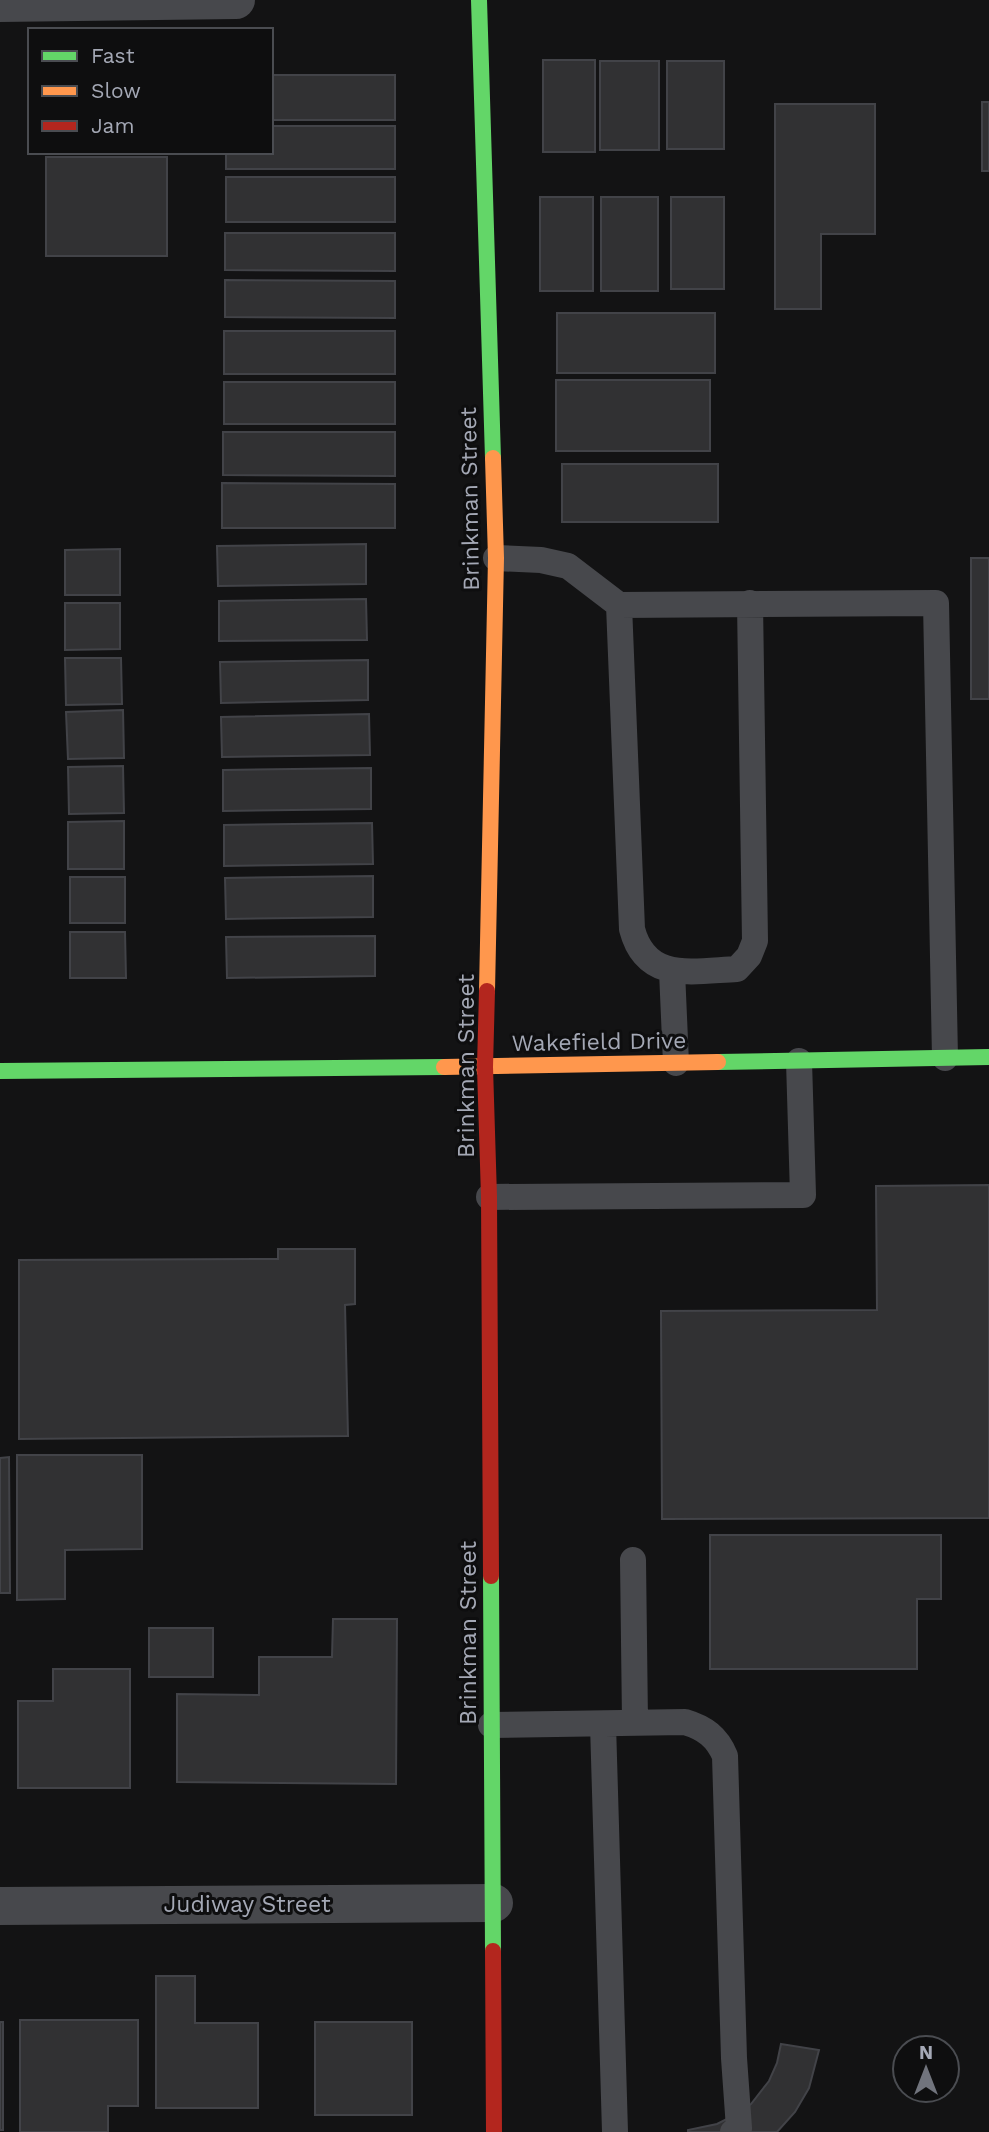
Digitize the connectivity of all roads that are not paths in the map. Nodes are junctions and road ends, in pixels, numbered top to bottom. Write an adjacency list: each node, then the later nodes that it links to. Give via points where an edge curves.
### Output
1 (236, 0): 3 (street)
2 (478, 0): 4 (street, Brinkman Street)
3 (0, 3)
4 (496, 558): 6 (lane, via 568,566); 12 (street, Brinkman Street)
5 (750, 603): 6 (lane); 7 (lane, via 755,941 737,969); 8 (lane, via 936,603)
6 (619, 605): 7 (lane, via 632,929 636,947 649,962)
7 (672, 971): 11 (lane)
8 (945, 1058): 9 (street, Wakefield Drive); 10 (street, Wakefield Drive)
9 (989, 1058)
10 (799, 1061): 11 (street, Wakefield Drive); 14 (lane, via 803,1195)
11 (676, 1063): 12 (street, Wakefield Drive)
12 (485, 1067): 13 (street, Wakefield Drive); 14 (street, Brinkman Street)
13 (0, 1071)
14 (489, 1198): 18 (street, Brinkman Street)
15 (633, 1560): 16 (lane)
16 (635, 1722): 17 (lane); 23 (lane, via 700,1726 725,1756 739,2112 739,2128)
17 (603, 1724): 18 (lane); 22 (lane)
18 (491, 1725): 19 (street, Brinkman Street)
19 (494, 1903): 20 (street, Judiway Street); 21 (street, Brinkman Street)
20 (0, 1906)
21 (494, 2132)
22 (615, 2132)
23 (733, 2132)

